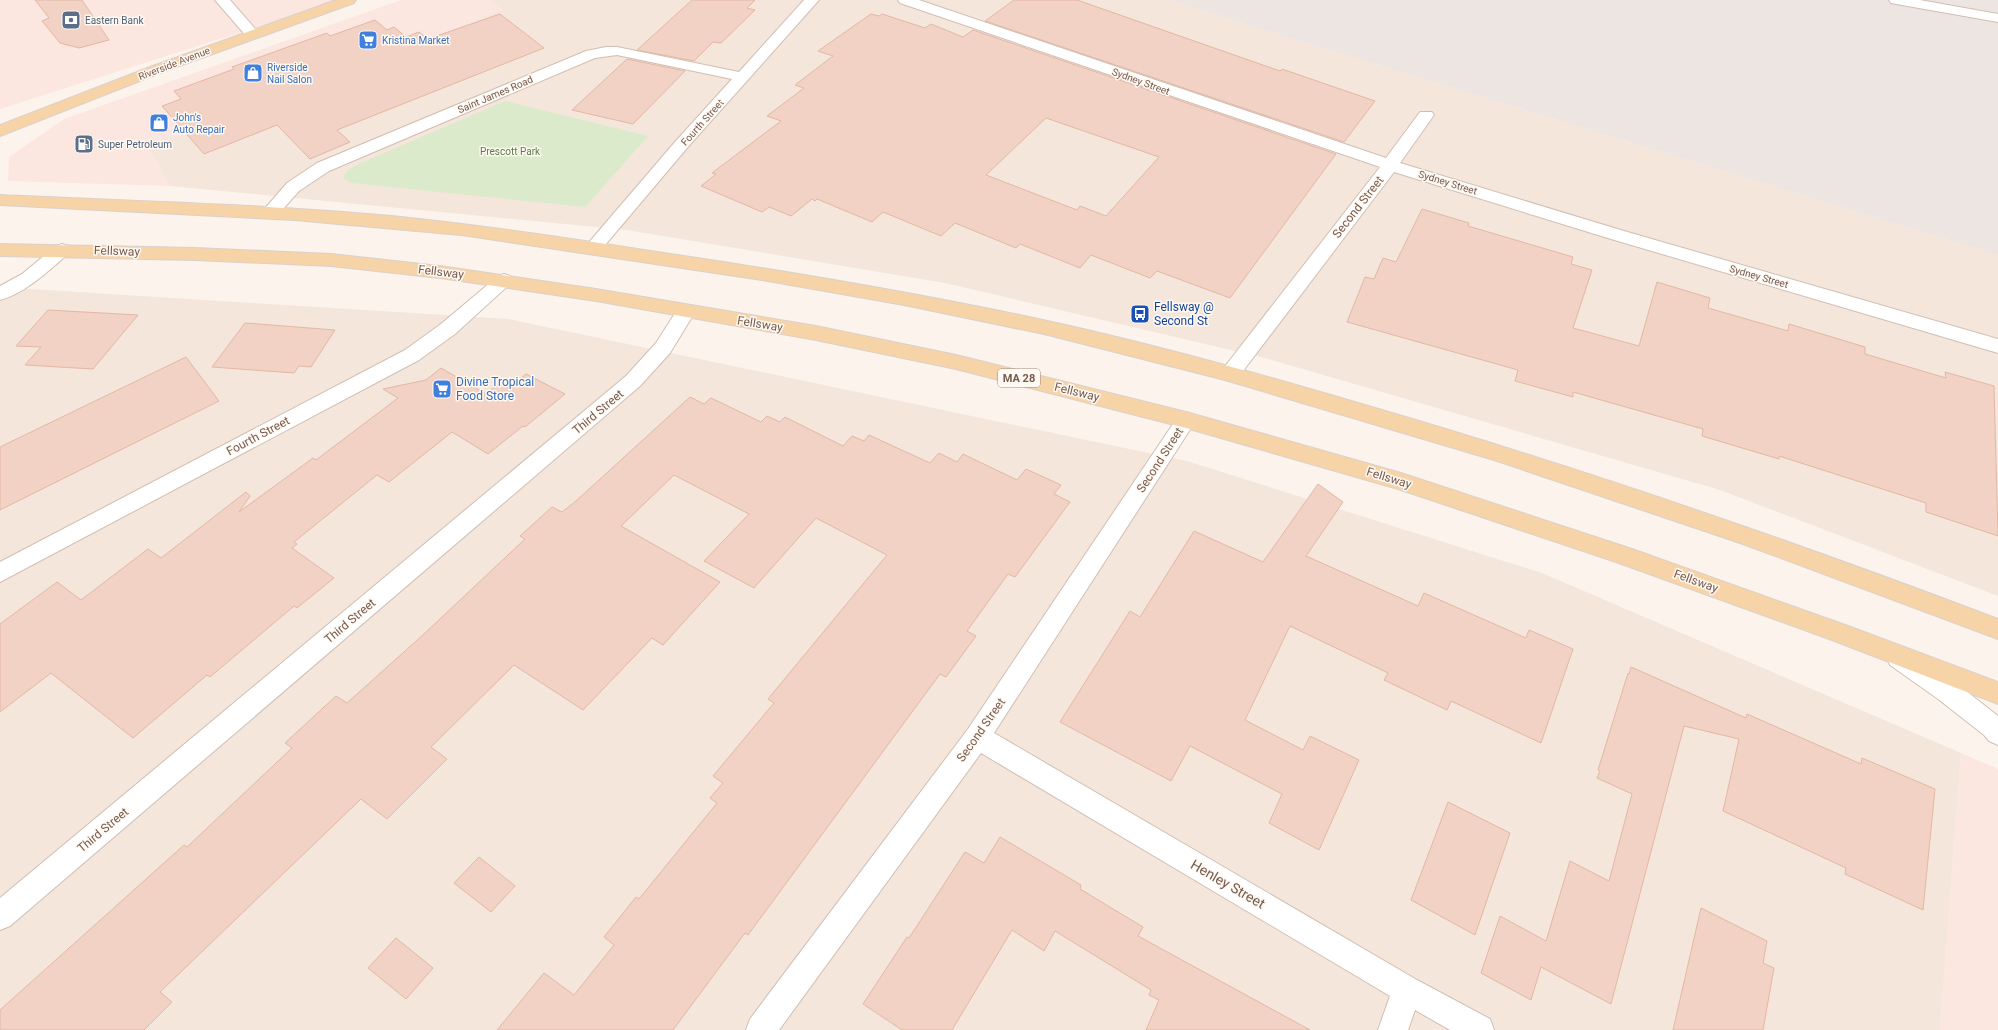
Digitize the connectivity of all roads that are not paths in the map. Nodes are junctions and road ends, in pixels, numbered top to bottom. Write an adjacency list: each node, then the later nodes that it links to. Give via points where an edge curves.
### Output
1 (222, 0): 7 (street)
2 (349, 0): 7 (main road, Riverside Avenue)
3 (812, 0): 8 (street, Fourth Street)
4 (905, 0): 11 (street, Sydney Street)
5 (1896, 0): 6 (street)
6 (1998, 18)
7 (252, 34): 10 (main road, Riverside Avenue, via 34,117)
8 (742, 77): 15 (street, Saint James Road, via 617,52 591,54 323,167 293,187); 16 (street, Fourth Street)
9 (1426, 115): 11 (street, Second Street)
10 (2, 138)
11 (1390, 165): 22 (street, Sydney Street); 23 (street, Second Street)
12 (0, 189): 14 (main road)
13 (0, 200): 14 (main road)
14 (23, 201): 15 (main road)
15 (270, 213): 16 (main road, via 394,222)
16 (594, 247): 23 (main road, via 730,268 1046,327)
17 (0, 250): 18 (main road, Fellsway / MA 28)
18 (62, 250): 19 (main road, Fellsway / MA 28, via 332,260); 20 (street, via 28,278)
19 (504, 280): 21 (main road, Fellsway / MA 28); 25 (street, Fourth Street, via 448,329 412,354)
20 (0, 294)
21 (686, 312): 24 (main road, Fellsway / MA 28, via 816,333 956,362); 31 (street, Third Street, via 663,348 633,381)
22 (1998, 346)
23 (1230, 374): 26 (main road, via 1440,434 1646,500 1882,584)
24 (1186, 420): 27 (main road, Fellsway / MA 28, via 1401,481 1624,556); 30 (street, Second Street)
25 (0, 573)
26 (1998, 629)
27 (1888, 651): 28 (main road, Fellsway / MA 28); 29 (street, via 1947,691 1993,727)
28 (1998, 693)
29 (1998, 734)
30 (977, 737): 32 (street, Henley Street); 33 (street, Second Street)
31 (0, 916)
32 (1407, 990): 34 (street); 35 (street, Henley Street)
33 (762, 1030)
34 (1393, 1030)
35 (1479, 1030)

